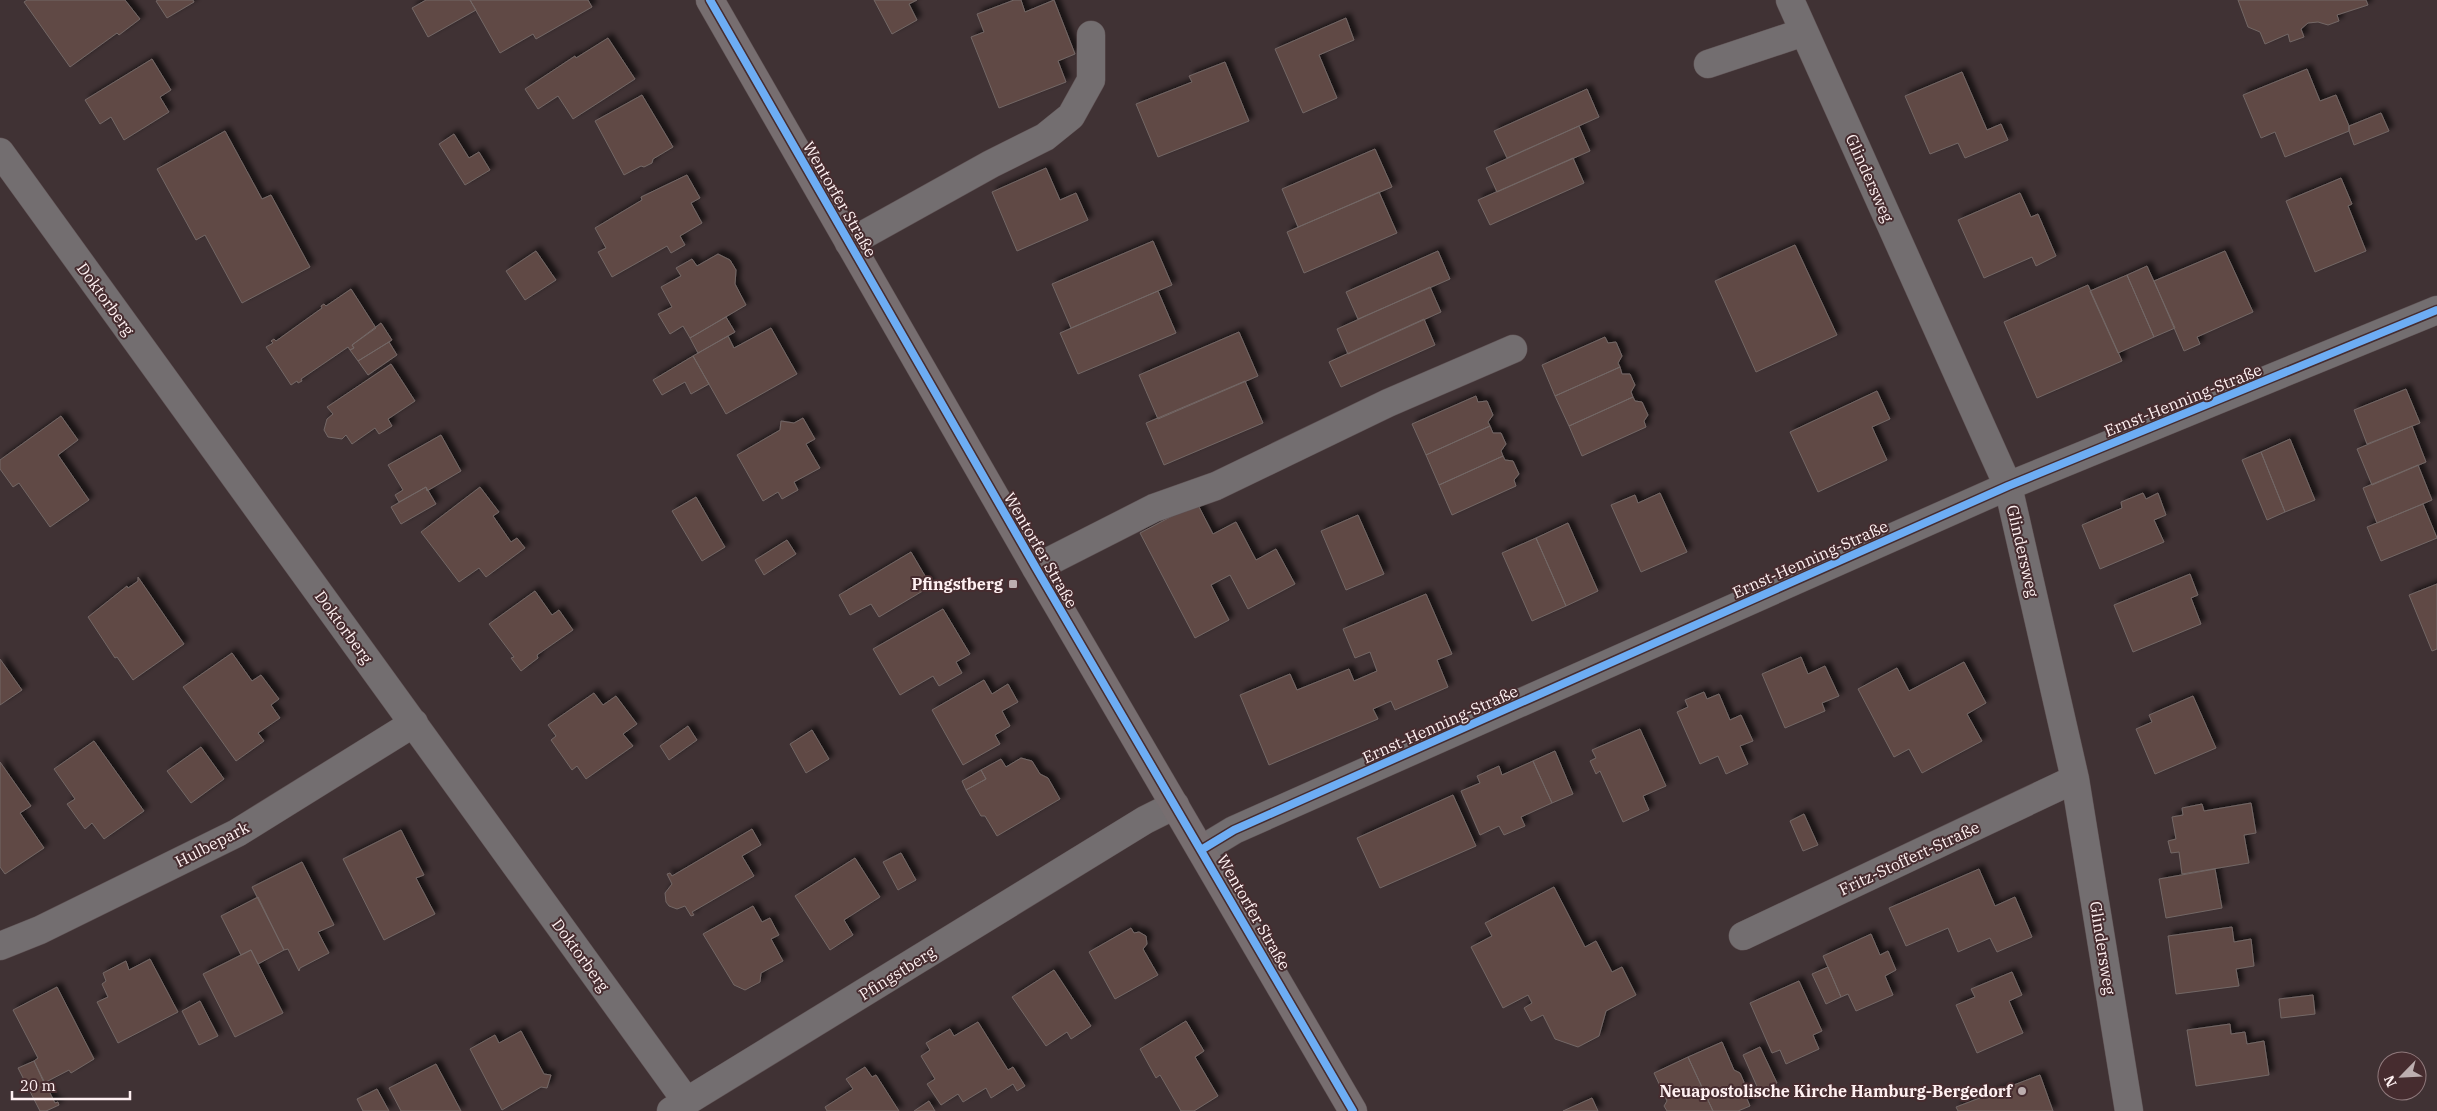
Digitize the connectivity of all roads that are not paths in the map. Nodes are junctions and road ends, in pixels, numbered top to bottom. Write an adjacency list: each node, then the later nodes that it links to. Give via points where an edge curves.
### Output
1 (710, 0): 7 (main road, Wentorfer Straße)
2 (1790, 0): 3 (street, Glindersweg)
3 (1804, 32): 5 (street); 10 (street, Glindersweg)
4 (1091, 35): 7 (street, via 1090,80 1071,116 1045,137)
5 (1708, 64)
6 (2, 159): 12 (street, Doktorberg)
7 (849, 243): 11 (main road, Wentorfer Straße)
8 (2437, 310): 10 (street, Ernst-Henning-Straße)
9 (1513, 349): 11 (street, via 1388,403 1224,482 1154,508)
10 (2008, 486): 13 (street, Glindersweg); 15 (street, Ernst-Henning-Straße, via 1244,826)
11 (1036, 568): 14 (main road, Wentorfer Straße)
12 (414, 723): 17 (street, Hulbepark, via 237,833 40,930); 18 (street, Doktorberg)
13 (2075, 779): 16 (street, Fritz-Stoffert-Straße); 20 (street, Glindersweg)
14 (1175, 805): 15 (main road, Wentorfer Straße); 18 (street, Pfingstberg)
15 (1201, 850): 19 (main road, Wentorfer Straße)
16 (1743, 936)
17 (0, 946)
18 (679, 1107)
19 (1353, 1111)
20 (2129, 1111)

